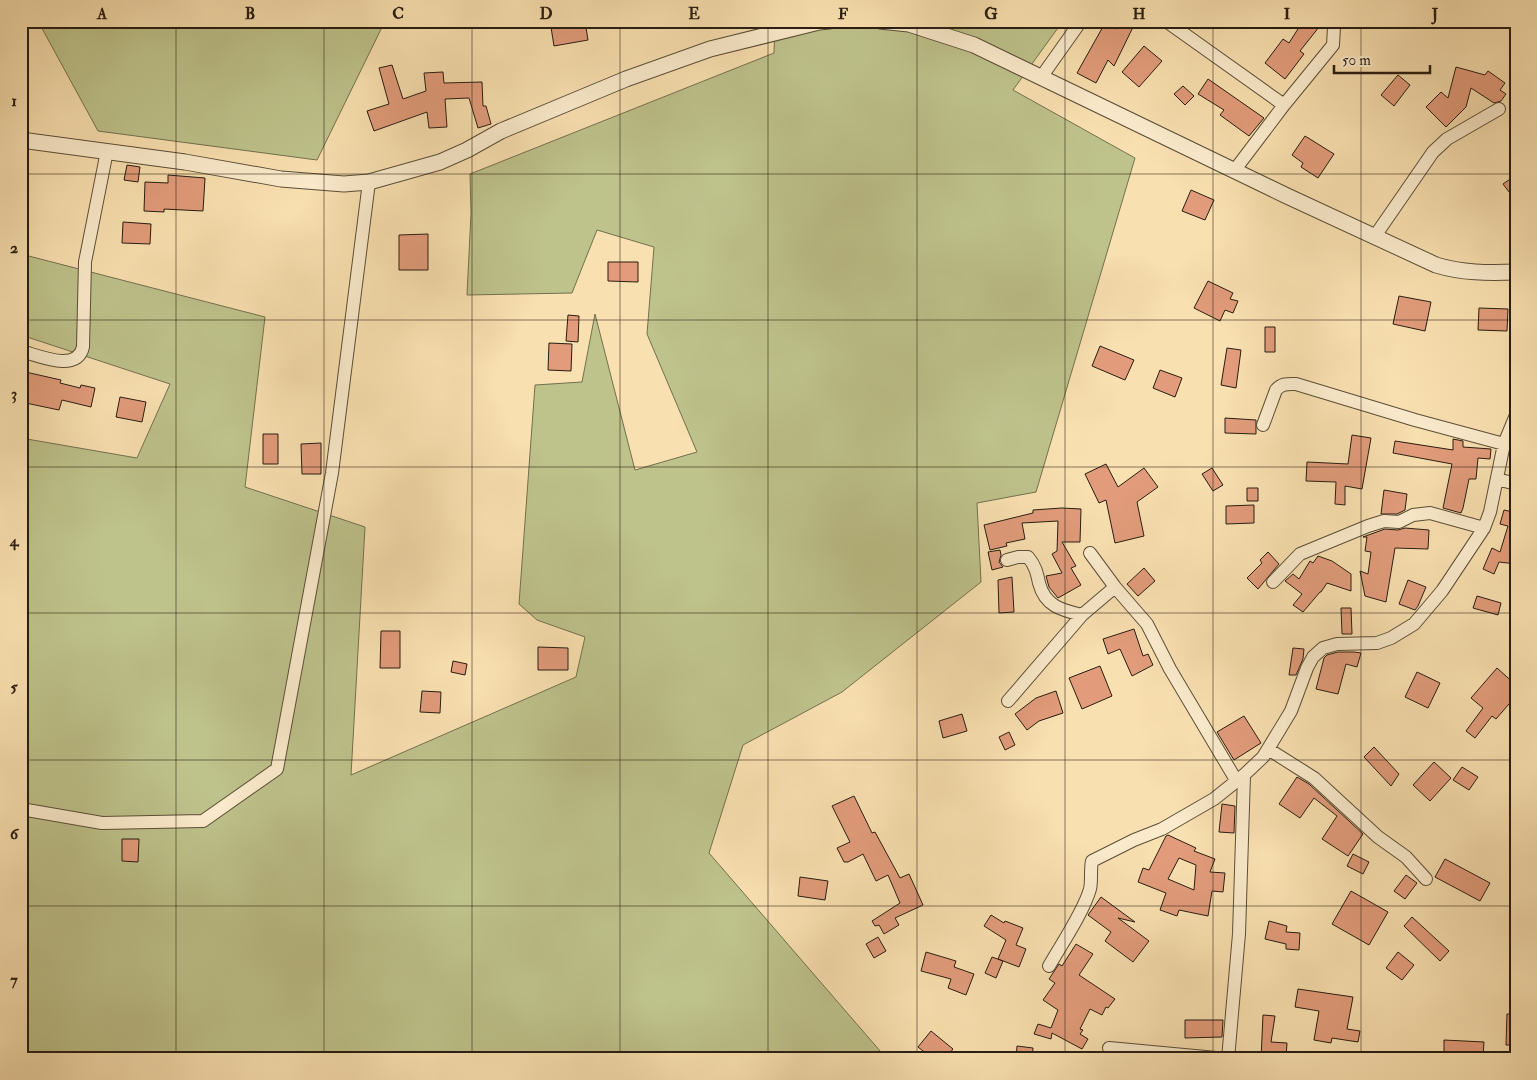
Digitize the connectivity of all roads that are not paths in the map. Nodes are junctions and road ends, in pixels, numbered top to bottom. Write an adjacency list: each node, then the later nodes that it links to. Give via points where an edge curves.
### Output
1 (829, 21): 12 (street, via 710,49 626,79 501,131 440,162)
2 (880, 21): 6 (street, via 909,24 974,45)
3 (1081, 21): 6 (street)
4 (1166, 21): 7 (street)
5 (1331, 21): 7 (street, via 1333,45)
6 (1042, 76): 11 (street)
7 (1284, 105): 11 (street)
8 (1499, 109): 13 (street, via 1447,139 1434,152)
9 (21, 140): 10 (street)
10 (107, 151): 12 (street, via 281,179 344,184); 15 (street, via 85,262 81,354 73,361 64,362)
11 (1234, 171): 13 (street)
12 (369, 182): 30 (street, via 332,473 277,769 203,821 102,823)
13 (1375, 236): 14 (street, via 1420,259 1453,271)
14 (1516, 272)
15 (21, 352)
16 (1516, 415): 18 (street)
17 (1263, 425): 18 (street, via 1276,390 1286,384 1296,384)
18 (1504, 444): 19 (street)
19 (1497, 479): 20 (street); 21 (street)
20 (1516, 484)
21 (1484, 528): 24 (street, via 1430,513 1413,515 1399,522 1384,521 1300,554); 28 (street, via 1442,591 1414,624 1377,643 1336,644 1323,648 1313,657 1291,711)
22 (1090, 553): 25 (street)
23 (1007, 560): 26 (street, via 1028,557 1051,605)
24 (1273, 582)
25 (1115, 587): 26 (street); 29 (street, via 1147,624 1170,669)
26 (1082, 615): 27 (street)
27 (1008, 701)
28 (1268, 749): 29 (street); 31 (street, via 1314,778 1378,837 1406,857)
29 (1240, 777): 32 (street, via 1214,799 1162,829 1092,862 1091,888); 34 (street, via 1239,934)
30 (21, 808)
31 (1426, 879)
32 (1049, 966)
33 (1110, 1048): 34 (street)
34 (1228, 1059)

